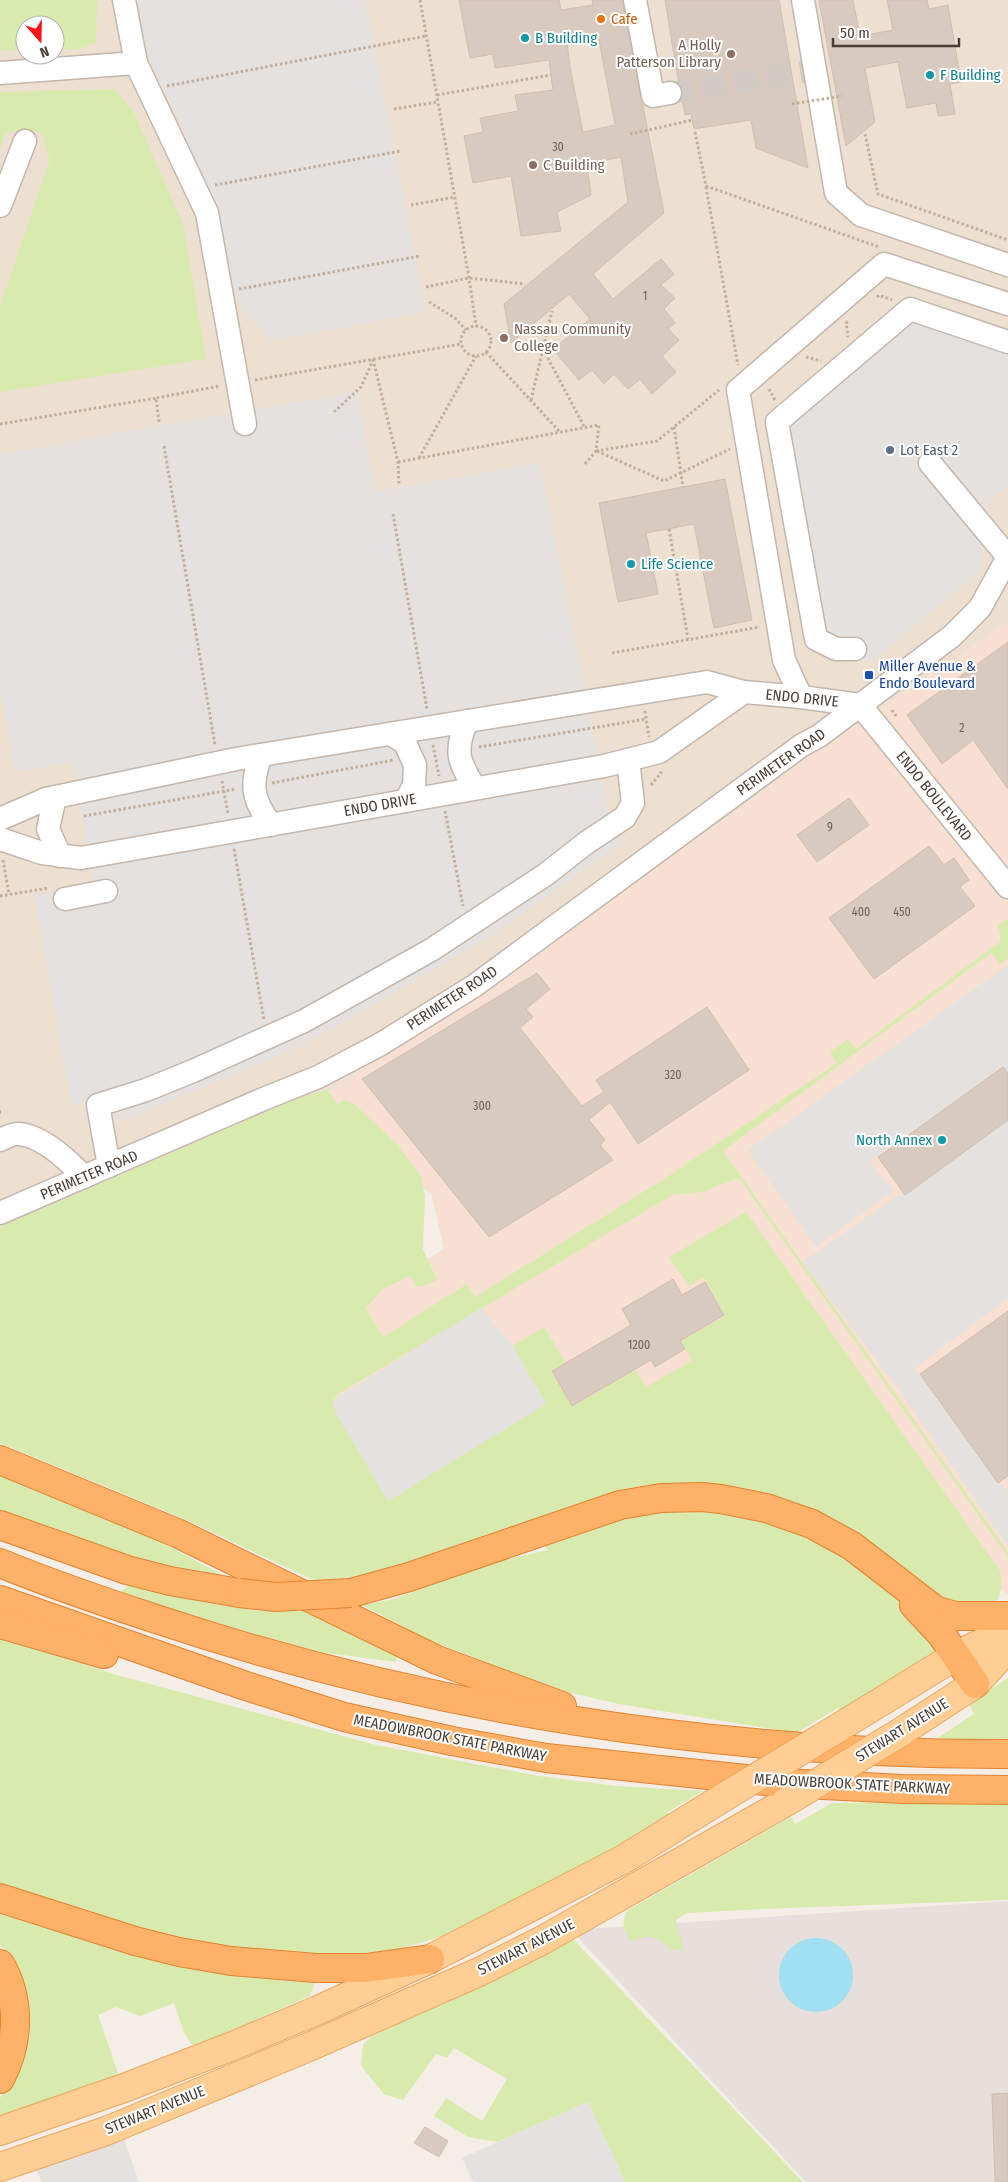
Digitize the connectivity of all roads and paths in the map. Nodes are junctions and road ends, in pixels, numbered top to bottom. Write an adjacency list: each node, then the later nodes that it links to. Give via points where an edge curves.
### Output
1 (124, 0): 6 (street)
2 (420, 0): 5 (path)
3 (635, 0): 10 (street, via 653,96)
4 (803, 0): 30 (street, via 836,193 861,215)
5 (426, 36): 9 (path); 11 (path)
6 (136, 63): 7 (street); 23 (street)
7 (0, 73)
8 (551, 75): 11 (path)
9 (157, 88)
10 (670, 93)
11 (437, 95): 13 (path)
12 (842, 96): 14 (path, bridge)
13 (438, 102): 15 (path); 24 (path)
14 (792, 104)
15 (394, 110)
16 (692, 120): 18 (path)
17 (695, 132): 22 (path)
18 (630, 134)
19 (865, 134): 27 (path, via 878,194)
20 (25, 141): 26 (street)
21 (401, 151): 23 (path)
22 (706, 186): 28 (path); 52 (path)
23 (196, 188): 34 (street, via 208,213)
24 (455, 197): 25 (path); 31 (path)
25 (411, 205)
26 (0, 206)
27 (1008, 240)
28 (886, 249)
29 (420, 256): 34 (path)
30 (1008, 265)
31 (469, 278): 32 (path); 33 (path); 41 (path)
32 (525, 284)
33 (426, 286)
34 (222, 292): 63 (street)
35 (872, 301): 37 (path, via 879,295)
36 (429, 302): 42 (path, via 450,314)
37 (896, 302)
38 (1008, 304): 85 (street, via 884,264 738,390 784,660)
39 (552, 311): 46 (path)
40 (852, 318): 43 (path, via 846,324)
41 (476, 326): 42 (path); 47 (path, via 485,329 490,338)
42 (466, 330): 45 (path)
43 (849, 341)
44 (1008, 342): 60 (street, via 910,309)
45 (461, 344): 48 (path, via 466,352); 49 (path)
46 (543, 348): 58 (path); 65 (path)
47 (486, 352): 48 (path); 58 (path)
48 (476, 356): 70 (path)
49 (373, 359): 53 (path); 59 (path, via 361,387); 71 (path)
50 (800, 362): 51 (path, via 807,356)
51 (824, 362)
52 (740, 373)
53 (252, 380)
54 (726, 384): 64 (path)
55 (774, 384): 60 (path, via 768,390)
56 (225, 385): 57 (path)
57 (157, 398): 61 (path); 62 (path)
58 (531, 400): 66 (path)
59 (334, 412)
60 (786, 415): 82 (street, via 778,422 816,639 836,649)
61 (159, 422)
62 (0, 424)
63 (245, 424)
64 (674, 426): 69 (path, via 657,441); 74 (path)
65 (585, 428): 66 (path); 69 (path, via 599,425)
66 (560, 432): 70 (path)
67 (164, 446): 98 (path)
68 (736, 446): 74 (path)
69 (596, 451): 73 (path); 74 (path, via 664,481)
70 (419, 458): 71 (path)
71 (398, 462): 75 (path)
72 (930, 463): 79 (street)
73 (585, 464)
74 (681, 473): 76 (path)
75 (399, 485)
76 (683, 487)
77 (393, 514): 90 (path)
78 (670, 529): 81 (path)
79 (1008, 557): 86 (street, PERIMETER ROAD, via 980,608 952,636)
80 (768, 626): 81 (path)
81 (688, 639): 83 (path)
82 (855, 649)
83 (612, 653)
84 (744, 692): 85 (street, ENDO DRIVE); 92 (street, ENDO DRIVE, via 707,682); 103 (street, ENDO DRIVE, via 659,752)
85 (801, 697): 86 (street, ENDO DRIVE)
86 (860, 705): 120 (street, ENDO BOULEVARD); 128 (street, PERIMETER ROAD, via 474,986 381,1044 318,1078)
87 (644, 708): 91 (path)
88 (892, 710): 89 (path)
89 (896, 716)
90 (428, 717)
91 (646, 719): 95 (path); 96 (path)
92 (467, 721): 93 (street, ENDO DRIVE); 107 (street, via 459,743 459,756)
93 (391, 734): 100 (street, ENDO DRIVE); 111 (street, via 405,743 415,765 414,785)
94 (431, 738): 99 (path)
95 (650, 738)
96 (478, 747)
97 (443, 752): 99 (path)
98 (217, 753)
99 (434, 754): 101 (path); 106 (path)
100 (261, 755): 110 (street, ENDO DRIVE); 116 (street, via 254,772 254,786 260,809)
101 (426, 755)
102 (402, 759): 105 (path)
103 (628, 760): 107 (street, ENDO DRIVE); 125 (street, via 633,803 625,818)
104 (222, 777): 109 (path)
105 (270, 783)
106 (440, 784)
107 (475, 788): 111 (street, ENDO DRIVE)
108 (239, 789): 109 (path)
109 (224, 792): 113 (path); 115 (path)
110 (55, 797): 114 (street, ENDO DRIVE); 119 (street, via 48,829)
111 (406, 801): 116 (street, ENDO DRIVE)
112 (445, 808): 125 (path)
113 (84, 816)
114 (0, 819)
115 (229, 820)
116 (271, 825): 119 (street, ENDO DRIVE, via 81,858)
117 (1, 846): 119 (street, ENDO DRIVE); 122 (path)
118 (233, 846): 126 (path)
119 (60, 856)
120 (1008, 887)
121 (106, 891): 124 (street)
122 (9, 894): 123 (path); 124 (path, via 64,886)
123 (0, 896)
124 (65, 899)
125 (466, 926): 126 (street, via 431,950 304,1021)
126 (267, 1038): 128 (street, via 162,1083 98,1105)
127 (0, 1140): 129 (street, via 17,1133 38,1140)
128 (109, 1166): 129 (street, PERIMETER ROAD)
129 (84, 1176): 130 (street, PERIMETER ROAD)
130 (0, 1213)
131 (0, 1460): 143 (highway, via 208,1547 437,1660)
132 (0, 1525): 134 (highway, bridge, via 127,1570 170,1581 286,1597 351,1593 409,1577 620,1505 681,1497 736,1501 791,1515 846,1543)
133 (0, 1563): 143 (highway, via 179,1627 306,1664 469,1702)
134 (885, 1572): 136 (highway, via 925,1604 944,1614); 140 (highway, via 942,1634)
135 (0, 1600): 141 (highway, MEADOWBROOK STATE PARKWAY)
136 (1008, 1616)
137 (0, 1624): 141 (highway, via 91,1652)
138 (1008, 1630): 140 (main road, STEWART AVENUE)
139 (1008, 1648): 142 (main road, STEWART AVENUE)
140 (956, 1655): 142 (highway); 147 (main road, STEWART AVENUE, bridge, via 624,1859)
141 (211, 1675): 145 (highway, MEADOWBROOK STATE PARKWAY, via 344,1717 546,1758 784,1782 903,1789)
142 (975, 1684): 150 (main road, STEWART AVENUE, bridge, via 786,1802 541,1941 480,1972)
143 (627, 1728): 144 (highway, via 830,1749)
144 (1008, 1754)
145 (1008, 1790)
146 (0, 1898): 147 (highway, via 135,1941 231,1961 366,1968)
147 (430, 1959): 149 (main road, STEWART AVENUE)
148 (0, 1964): 152 (highway, via 14,2005 16,2024 12,2048)
149 (318, 2010): 150 (main road); 151 (main road); 153 (main road, STEWART AVENUE)
150 (338, 2034): 151 (main road, STEWART AVENUE)
151 (309, 2047): 155 (main road, STEWART AVENUE)
152 (0, 2079)
153 (124, 2088): 154 (main road, STEWART AVENUE); 155 (main road)
154 (0, 2131)
155 (106, 2131): 157 (main road, STEWART AVENUE)
156 (0, 2136): 157 (main road)
157 (32, 2156): 158 (main road, STEWART AVENUE)
158 (0, 2167)

